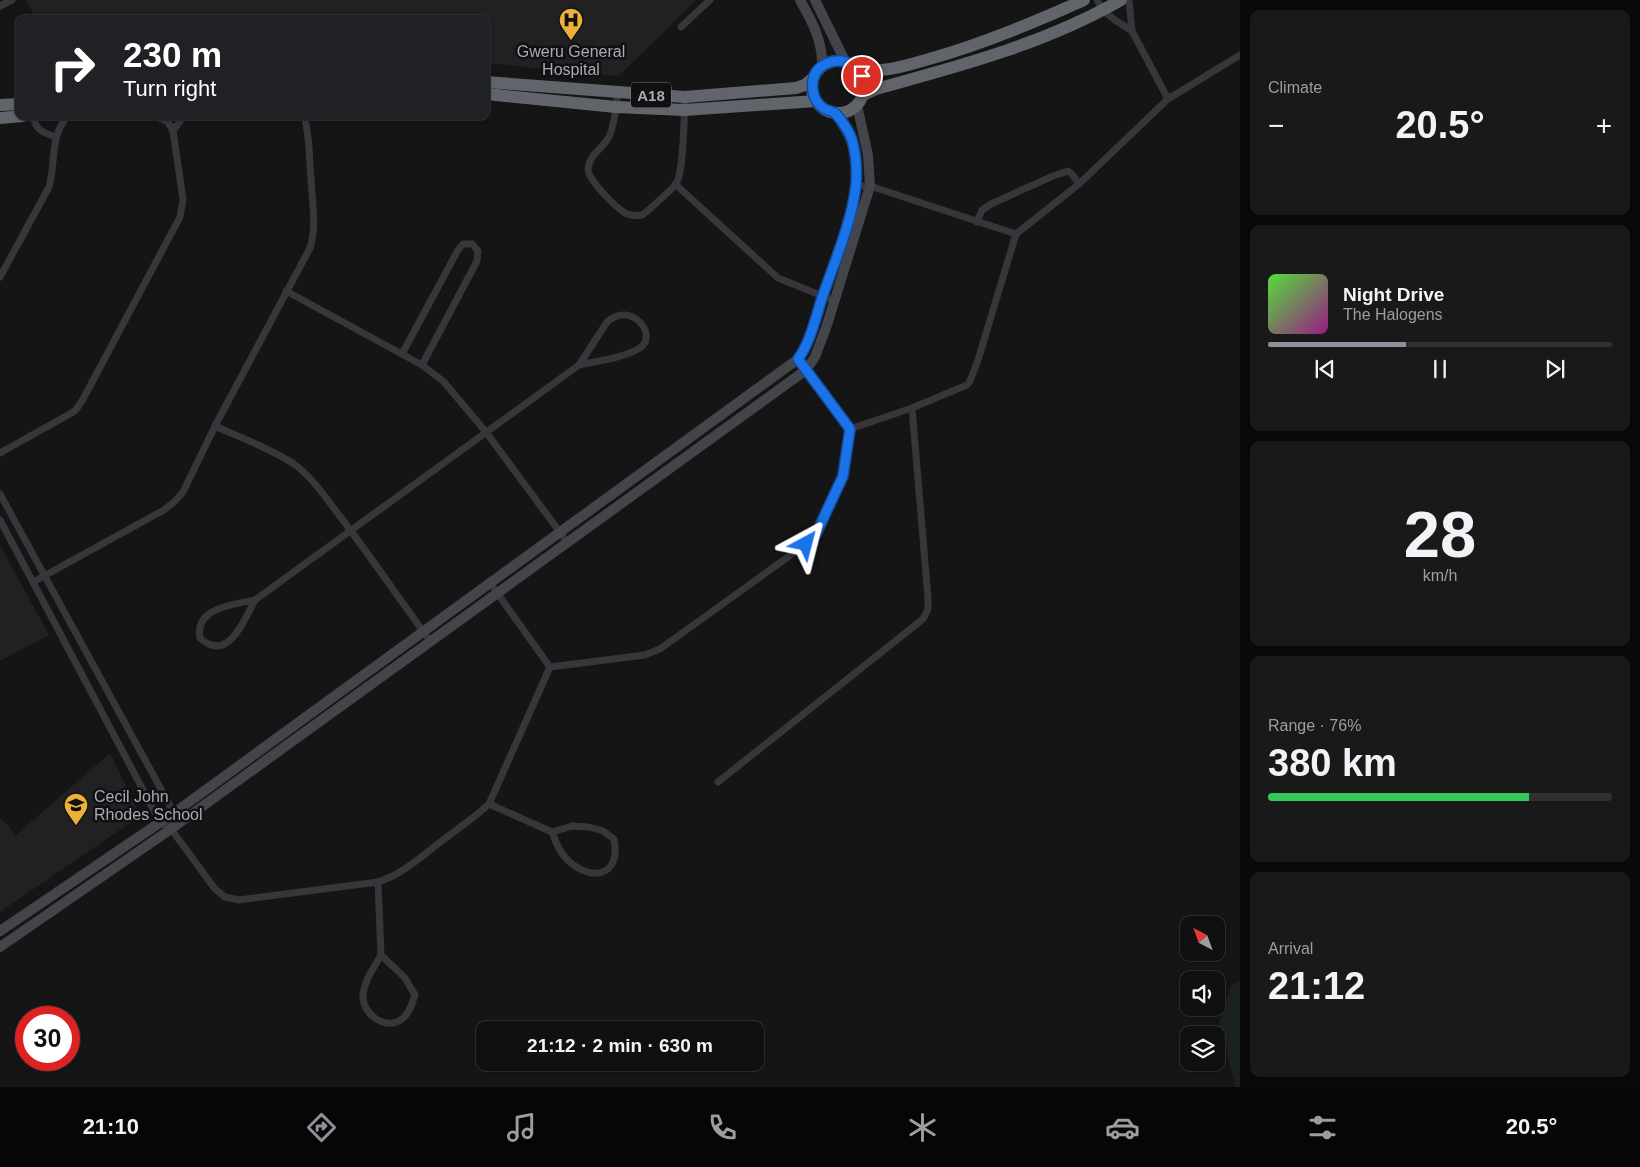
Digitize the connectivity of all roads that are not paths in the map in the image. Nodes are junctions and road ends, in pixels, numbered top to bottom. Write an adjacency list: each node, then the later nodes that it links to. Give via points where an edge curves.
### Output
1 (12, 0): 9 (street)
2 (710, 0): 10 (street)
3 (800, 0): 14 (main road, via 818,34)
4 (815, 0): 13 (main road)
5 (1084, 0): 15 (highway, via 1034,23 900,68 870,71)
6 (1121, 0): 8 (highway)
7 (1129, 0): 11 (street)
8 (1100, 5): 11 (street); 23 (highway, via 1041,38 997,55 876,90)
9 (0, 6)
10 (681, 27)
11 (1132, 31): 22 (street)
12 (1240, 55): 22 (street)
13 (845, 61): 14 (highway); 15 (highway)
14 (822, 66): 16 (highway, A18)
15 (857, 68): 23 (highway, via 864,86)
16 (813, 78): 24 (highway, via 812,90); 27 (highway, A18, via 796,88)
17 (490, 83): 18 (highway, A18)
18 (513, 90): 19 (highway, A18); 20 (highway, A18); 25 (highway, A18)
19 (578, 90): 21 (highway, A18); 25 (highway)
20 (490, 93)
21 (618, 93): 27 (highway, A18); 29 (street)
22 (1168, 99): 41 (street)
23 (860, 100): 30 (highway, via 847,111); 43 (main road)
24 (816, 101): 27 (highway, A18); 30 (highway)
25 (577, 103): 29 (highway, A18)
26 (15, 104): 28 (highway)
27 (685, 104): 29 (highway, A18); 40 (street, via 680,167)
28 (0, 105)
29 (616, 107): 40 (street, via 608,138 590,162 589,176 627,214 636,215 650,210)
30 (835, 113): 42 (main road, via 852,141)
31 (15, 117): 32 (highway)
32 (0, 118)
33 (34, 120): 39 (street, via 39,130)
34 (64, 120): 39 (street)
35 (164, 120): 38 (street)
36 (181, 120): 38 (street)
37 (306, 120): 47 (street, via 313,238)
38 (173, 132): 59 (street, via 183,207 158,260 75,411)
39 (56, 137): 46 (street, via 49,187)
40 (675, 184): 48 (street, via 778,278)
41 (1078, 184): 44 (street, via 1068,171 1053,176 991,204 982,210); 45 (street)
42 (856, 186): 43 (street); 48 (main road)
43 (870, 186): 44 (street); 49 (main road)
44 (977, 222): 45 (street)
45 (1016, 234): 55 (street, via 970,381)
46 (0, 277)
47 (286, 291): 50 (street); 56 (street)
48 (822, 297): 49 (street); 51 (main road)
49 (835, 301): 54 (main road, via 815,358)
50 (402, 354): 52 (street); 52 (street, via 458,250 464,244 472,244 478,251 477,261)
51 (798, 359): 54 (street); 63 (main road)
52 (422, 365): 58 (street, via 444,382)
53 (579, 365): 53 (street, via 613,316 631,315 647,335 641,347 626,354); 58 (street)
54 (806, 370): 57 (street); 64 (main road)
55 (912, 408): 57 (street); 75 (street, via 928,609 923,618)
56 (215, 426): 62 (street, via 294,464 319,489); 65 (street, via 174,502)
57 (850, 429): 72 (street, via 843,476 820,528 806,544 660,649 644,656)
58 (486, 432): 62 (street); 63 (street)
59 (0, 453)
60 (0, 494): 65 (street)
61 (0, 520): 66 (street)
62 (350, 530): 69 (street); 70 (street)
63 (560, 532): 64 (street); 67 (main road)
64 (567, 542): 68 (main road)
65 (44, 576): 66 (street); 73 (street)
66 (33, 582): 74 (street)
67 (490, 583): 68 (street); 70 (main road)
68 (497, 593): 71 (main road); 72 (street)
69 (255, 600): 69 (street, via 211,612 200,624 200,638 211,645 226,644 234,637)
70 (423, 632): 71 (street); 77 (main road)
71 (431, 642): 79 (main road)
72 (550, 667): 76 (street)
73 (107, 692): 74 (street); 77 (street)
74 (94, 698): 78 (street)
75 (718, 782)
76 (489, 804): 80 (street); 81 (street, via 408,868)
77 (174, 813): 78 (main road); 79 (street)
78 (160, 822): 79 (street); 82 (main road)
79 (171, 829): 81 (street, via 215,889 225,897 239,900); 83 (main road)
80 (552, 832): 80 (street, via 572,826 603,830 614,839 616,851 612,863 603,872 585,871 565,857)
81 (378, 882): 84 (street)
82 (0, 931)
83 (0, 947)
84 (381, 955): 84 (street, via 405,978 415,995 412,1007 395,1022 378,1021 363,1002 366,980)

